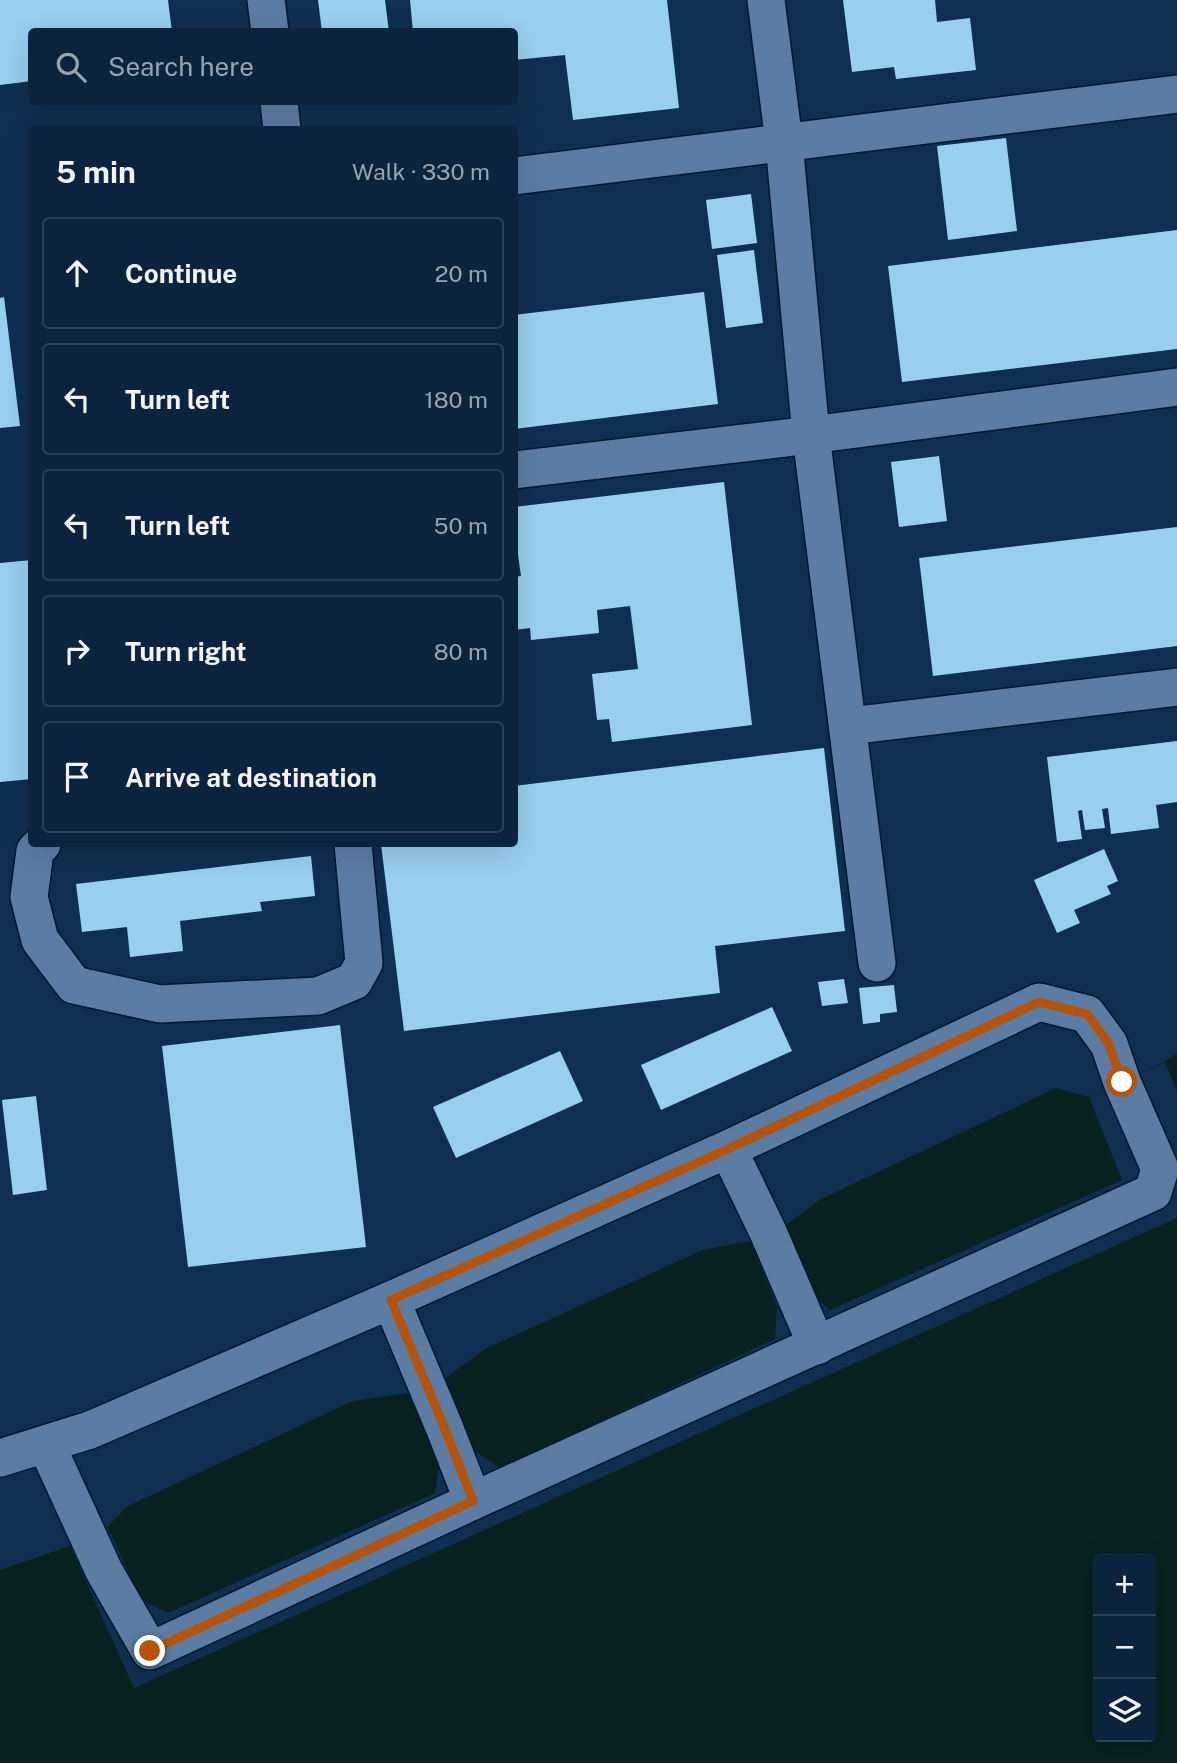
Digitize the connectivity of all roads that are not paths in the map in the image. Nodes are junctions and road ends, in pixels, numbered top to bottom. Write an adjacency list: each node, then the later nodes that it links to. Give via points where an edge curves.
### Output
1 (266, 0): 3 (lane)
2 (766, 0): 7 (lane)
3 (270, 28)
4 (1177, 94): 7 (lane)
5 (279, 105): 6 (lane)
6 (282, 126)
7 (784, 142): 8 (lane); 10 (lane)
8 (518, 175)
9 (1177, 387): 10 (lane)
10 (811, 435): 11 (lane); 13 (lane)
11 (518, 470)
12 (1177, 687): 13 (lane)
13 (849, 726): 16 (lane)
14 (39, 847): 15 (lane, via 29,897 40,940 74,985 160,1004 318,996 354,981 364,963)
15 (353, 847)
16 (877, 963)
17 (728, 1149): 18 (lane); 19 (lane); 19 (lane, via 1039,1002 1087,1014 1109,1044 1160,1169 1153,1192)
18 (391, 1300): 20 (lane, via 90,1430); 22 (lane)
19 (817, 1346): 22 (lane)
20 (46, 1444): 21 (lane); 22 (lane, via 104,1571 150,1651)
21 (0, 1458)
22 (473, 1501)

